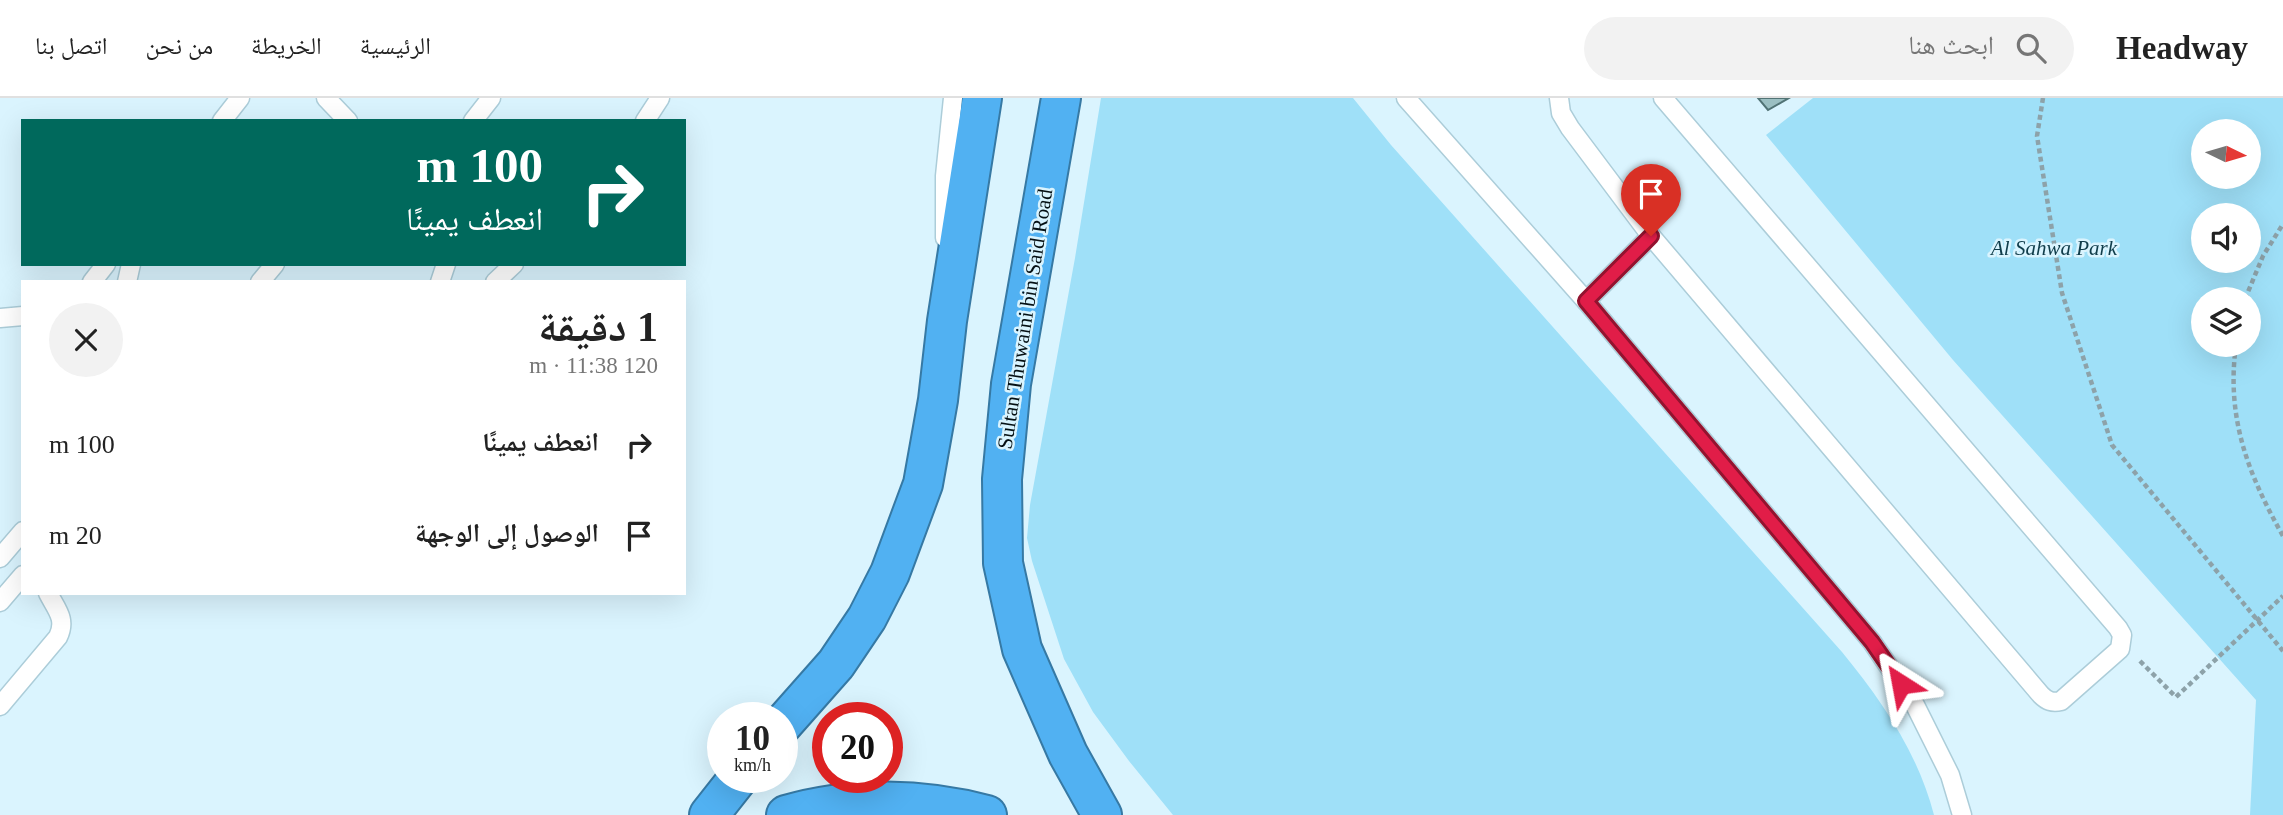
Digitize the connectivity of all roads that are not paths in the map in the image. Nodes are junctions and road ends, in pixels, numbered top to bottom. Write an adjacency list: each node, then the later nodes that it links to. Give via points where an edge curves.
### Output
1 (240, 98): 11 (lane)
2 (491, 98): 13 (lane)
3 (660, 98): 14 (lane)
4 (953, 98): 25 (lane, via 945,186)
5 (982, 98): 25 (highway)
6 (1061, 98): 37 (highway, Sultan Thuwaini bin Said Road, via 1011,384 1002,480 1003,563 1021,649 1068,754)
7 (1406, 98): 22 (lane)
8 (1559, 98): 15 (lane, via 1570,128)
9 (1663, 98): 15 (lane, via 2118,628 2122,643 2116,654 2061,701 2046,700)
10 (328, 99): 12 (lane)
11 (224, 119)
12 (346, 119)
13 (475, 119)
14 (646, 119)
15 (1651, 236): 22 (lane)
16 (104, 266): 19 (lane)
17 (273, 266): 20 (lane)
18 (512, 266): 21 (lane)
19 (94, 280)
20 (262, 280)
21 (497, 280)
22 (1586, 301): 38 (lane, via 1872,642 1916,705 1950,775)
23 (21, 317): 24 (lane)
24 (0, 318)
25 (947, 321): 32 (highway, via 923,484 890,573 836,664)
26 (21, 533): 27 (lane)
27 (0, 558)
28 (21, 578): 29 (lane)
29 (10, 595)
30 (51, 599): 31 (lane, via 63,621 58,637)
31 (0, 706)
32 (798, 707)
33 (726, 793): 34 (highway)
34 (709, 815)
35 (786, 815): 36 (highway, via 885,802)
36 (988, 815)
37 (1102, 815)
38 (1962, 815)

